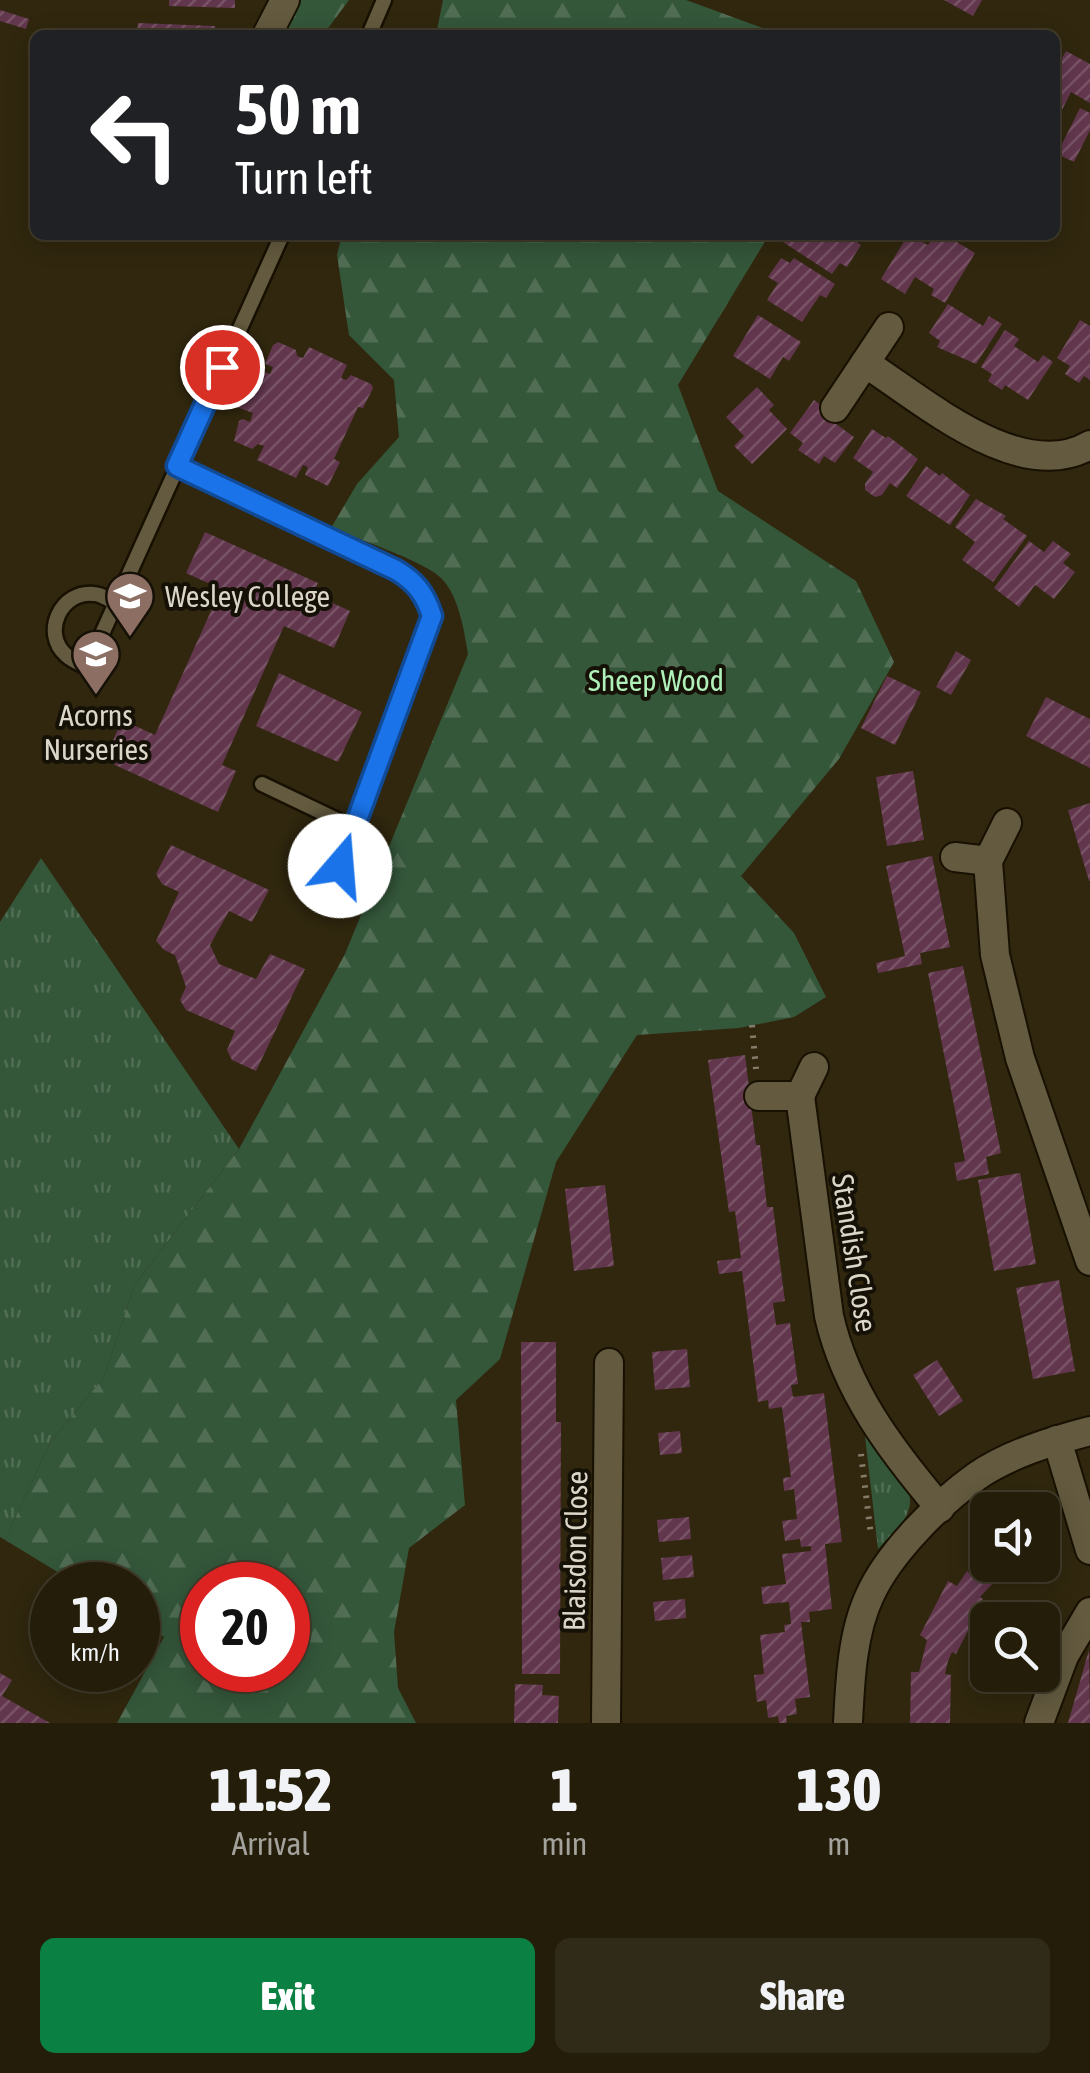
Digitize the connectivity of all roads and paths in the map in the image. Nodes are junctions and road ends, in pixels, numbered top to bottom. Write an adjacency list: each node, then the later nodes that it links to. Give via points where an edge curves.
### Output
1 (286, 0): 3 (street)
2 (384, 0): 4 (lane)
3 (269, 30)
4 (371, 30)
5 (280, 240): 10 (lane)
6 (889, 327): 7 (street)
7 (865, 363): 8 (street); 9 (street, via 992,445 1030,455 1073,455)
8 (835, 408)
9 (1090, 445)
10 (177, 466): 11 (lane); 14 (lane, via 375,558 413,580 426,598 432,616)
11 (116, 604): 11 (lane, via 96,594 64,604 54,639 65,655 87,667)
12 (262, 784): 14 (lane)
13 (1007, 823): 16 (street)
14 (352, 827): 17 (lane)
15 (956, 856): 16 (street)
16 (988, 861): 22 (street, via 995,955 1020,1058)
17 (340, 866)
18 (752, 1025): 20 (path)
19 (814, 1067): 21 (street)
20 (759, 1096): 21 (street)
21 (800, 1096): 27 (street, Standish Close, via 837,1352 884,1439)
22 (1090, 1261)
23 (603, 1373): 31 (street, Blaisdon Close)
24 (1090, 1431): 25 (street)
25 (1057, 1440): 27 (street, via 978,1476); 28 (street)
26 (859, 1441): 29 (path)
27 (940, 1508): 29 (street)
28 (1090, 1550)
29 (878, 1581): 32 (street, via 857,1638)
30 (1090, 1612): 33 (street, via 1064,1656)
31 (606, 1723)
32 (848, 1723)
33 (1039, 1723)

